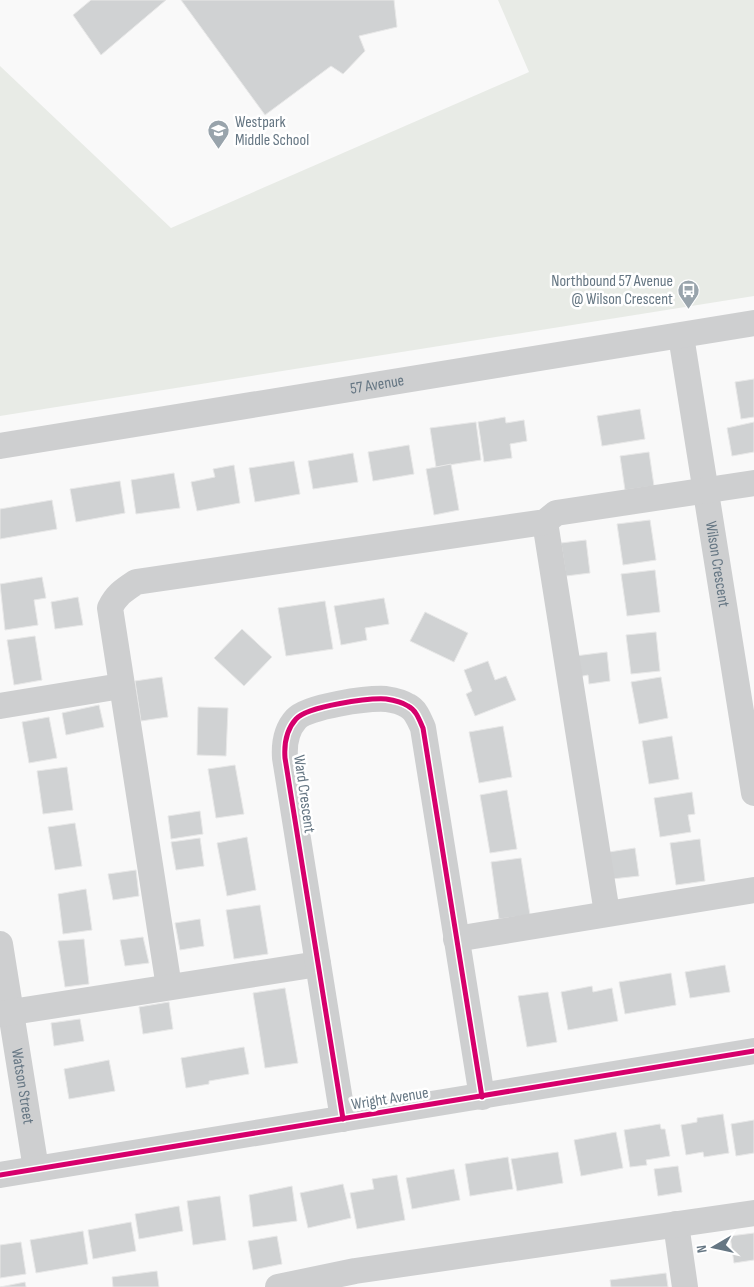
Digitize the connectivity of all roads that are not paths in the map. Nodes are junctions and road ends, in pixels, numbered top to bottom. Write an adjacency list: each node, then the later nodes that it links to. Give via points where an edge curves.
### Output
1 (754, 324): 2 (street, 57 Avenue)
2 (681, 336): 3 (street, 57 Avenue); 5 (street, Wilson Crescent)
3 (0, 446)
4 (754, 483): 5 (street)
5 (705, 491): 6 (street, via 556,513); 9 (street, Wilson Crescent)
6 (545, 522): 7 (street, via 136,582 115,598 110,608); 11 (street)
7 (121, 686): 8 (street); 15 (street)
8 (0, 706)
9 (754, 794)
10 (754, 890): 11 (street)
11 (607, 913): 12 (street)
12 (456, 939): 14 (street, Ward Crescent, via 419,718 408,706 385,699 316,709 298,717 284,746); 18 (street, Ward Crescent)
13 (0, 944): 16 (street, Watson Street)
14 (318, 964): 15 (street); 19 (street, Ward Crescent)
15 (169, 987): 16 (street)
16 (6, 1013): 20 (street, Watson Street)
17 (754, 1052): 18 (street, Wright Avenue)
18 (482, 1097): 19 (street, Wright Avenue)
19 (343, 1119): 20 (street, Wright Avenue)
20 (36, 1169): 21 (street, Wright Avenue)
21 (0, 1175)
22 (754, 1213): 23 (street)
23 (676, 1224): 24 (street, via 356,1271); 25 (street)
24 (278, 1287)
25 (685, 1287)

